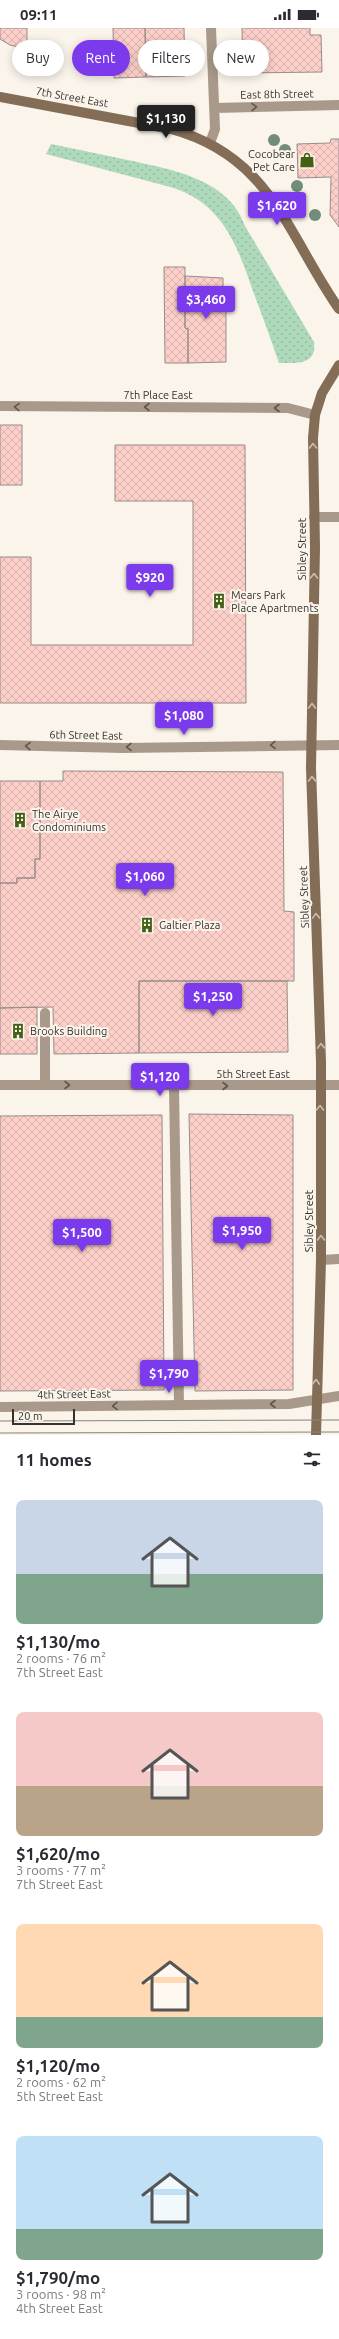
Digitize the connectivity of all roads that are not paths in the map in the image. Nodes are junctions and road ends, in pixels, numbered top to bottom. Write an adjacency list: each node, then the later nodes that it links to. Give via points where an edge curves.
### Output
1 (211, 28): 4 (street)
2 (0, 97): 5 (main road, 7th Street East, via 156,125 188,133)
3 (339, 105): 4 (street, East 8th Street, one-way to 3)
4 (215, 108): 5 (street, via 214,133)
5 (210, 143): 6 (main road, 7th Street East, via 246,167 263,186)
6 (339, 309)
7 (339, 365): 9 (main road, Sibley Street, via 326,384)
8 (0, 406): 9 (street, 7th Place East, one-way to 8, via 288,408)
9 (315, 416): 10 (main road, Sibley Street, one-way to 9)
10 (314, 517): 11 (street); 12 (main road, Sibley Street, one-way to 10)
11 (339, 517)
12 (312, 744): 13 (street, 6th Street East, one-way to 13, via 123,748); 14 (street, 6th Street East); 18 (main road, Sibley Street, one-way to 12)
13 (0, 745)
14 (339, 745)
15 (45, 1013): 17 (street)
16 (0, 1085): 17 (street, 5th Street East)
17 (45, 1085): 20 (street, 5th Street East, one-way to 20)
18 (321, 1085): 19 (street, 5th Street East); 20 (street, 5th Street East, one-way to 18); 22 (main road, Sibley Street, one-way to 18)
19 (339, 1085)
20 (174, 1086): 25 (street)
21 (339, 1259): 22 (street)
22 (321, 1260): 24 (main road, Sibley Street, one-way to 22)
23 (339, 1396): 24 (street, 4th Street East)
24 (315, 1401): 25 (street, 4th Street East, one-way to 25, via 289,1404); 27 (main road, Sibley Street)
25 (178, 1405): 26 (street, 4th Street East, one-way to 26)
26 (0, 1407)
27 (316, 1435)

